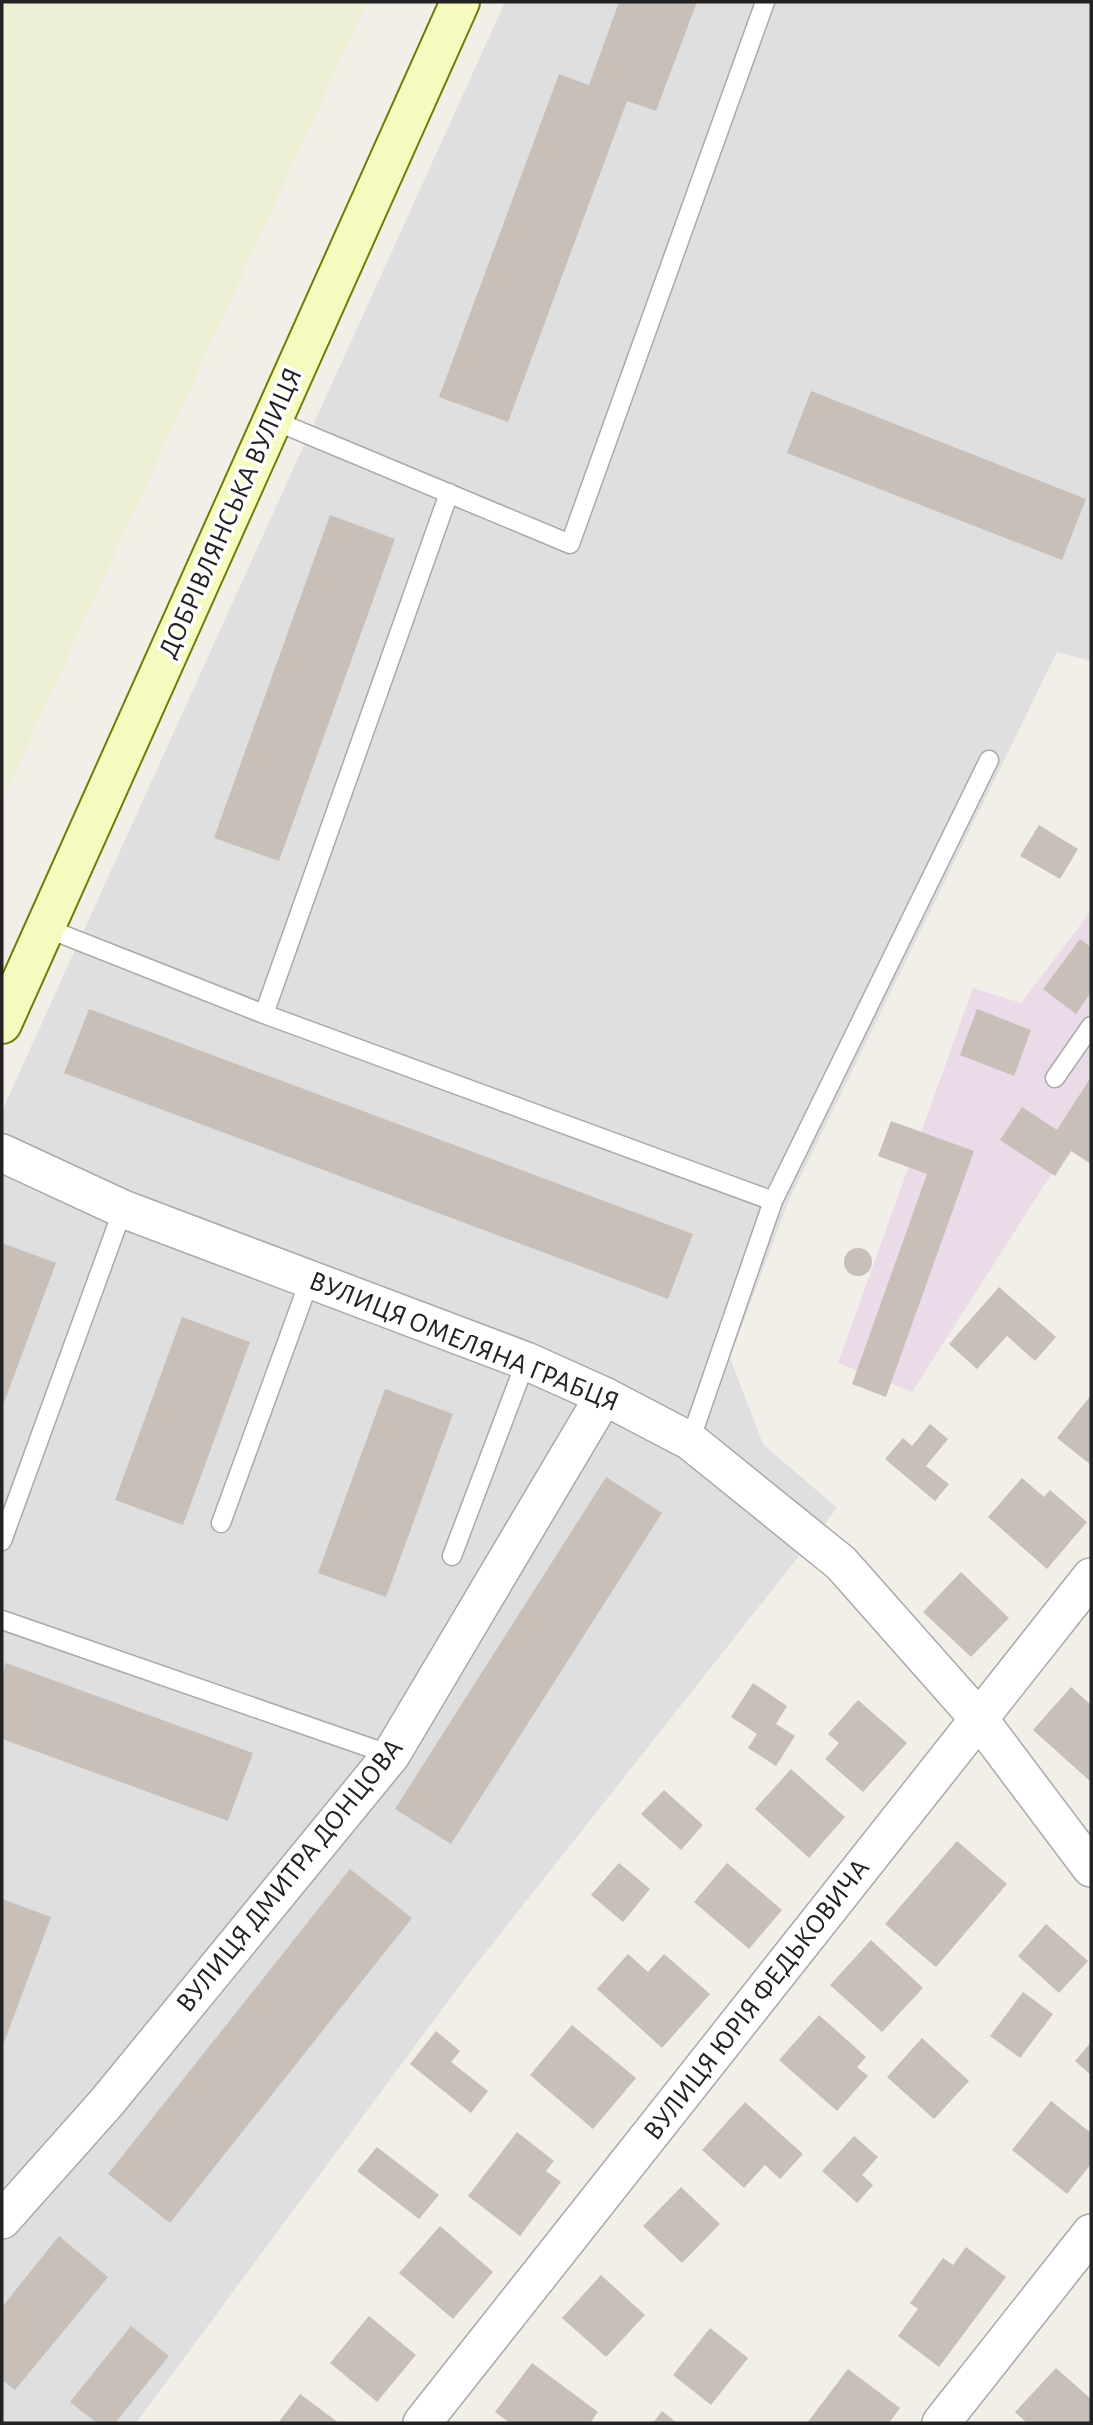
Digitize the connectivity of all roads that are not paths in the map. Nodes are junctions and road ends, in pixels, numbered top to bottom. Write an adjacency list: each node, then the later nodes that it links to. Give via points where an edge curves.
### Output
1 (460, 2): 3 (street, ДОБРІВЛЯНСЬКА ВУЛИЦЯ)
2 (765, 2): 4 (lane, via 570,544)
3 (273, 420): 4 (lane); 6 (street, ДОБРІВЛЯНСЬКА ВУЛИЦЯ)
4 (449, 493): 7 (lane)
5 (989, 760): 12 (lane)
6 (46, 928): 7 (lane); 8 (street, ДОБРІВЛЯНСЬКА ВУЛИЦЯ)
7 (264, 1014): 12 (lane)
8 (2, 1024)
9 (1091, 1026): 10 (lane)
10 (1055, 1078)
11 (2, 1153): 13 (street, ВУЛИЦЯ ОМЕЛЯНА ГРАБЦЯ)
12 (773, 1201): 17 (lane)
13 (123, 1209): 14 (street, ВУЛИЦЯ ОМЕЛЯНА ГРАБЦЯ); 19 (lane)
14 (310, 1279): 15 (street, ВУЛИЦЯ ОМЕЛЯНА ГРАБЦЯ); 18 (lane)
15 (526, 1361): 16 (street, ВУЛИЦЯ ОМЕЛЯНА ГРАБЦЯ); 20 (lane)
16 (604, 1396): 17 (street, ВУЛИЦЯ ОМЕЛЯНА ГРАБЦЯ); 24 (street, ВУЛИЦЯ ДМИТРА ДОНЦОВА)
17 (691, 1441): 23 (street, ВУЛИЦЯ ОМЕЛЯНА ГРАБЦЯ, via 841,1563)
18 (221, 1523)
19 (2, 1541)
20 (452, 1556)
21 (1091, 1577): 23 (street, ВУЛИЦЯ ЮРІЯ ФЕДЬКОВИЧА)
22 (2, 1620): 24 (lane)
23 (979, 1719): 25 (street, ВУЛИЦЯ ОМЕЛЯНА ГРАБЦЯ); 28 (street, ВУЛИЦЯ ЮРІЯ ФЕДЬКОВИЧА)
24 (391, 1755): 26 (street, ВУЛИЦЯ ДМИТРА ДОНЦОВА, via 107,2102)
25 (1091, 1868)
26 (2, 2220)
27 (1091, 2233): 29 (street)
28 (422, 2423)
29 (941, 2423)

